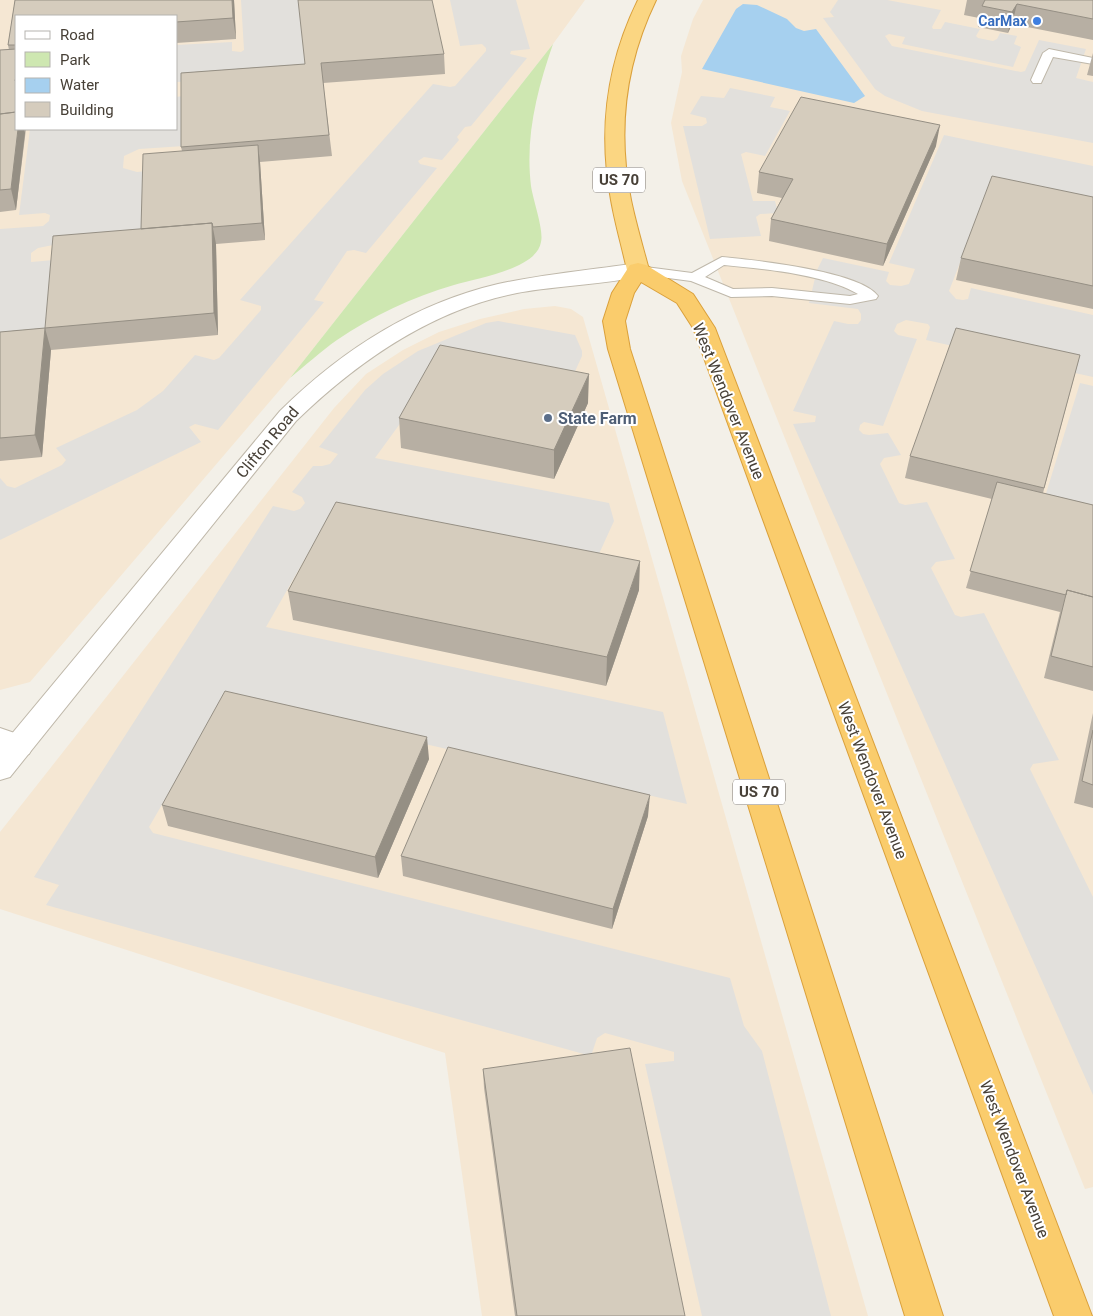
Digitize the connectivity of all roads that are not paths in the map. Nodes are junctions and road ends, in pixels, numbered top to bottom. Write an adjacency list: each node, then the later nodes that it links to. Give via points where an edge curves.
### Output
1 (647, 0): 4 (highway, US 70, via 633,26 622,59 615,130 619,189)
2 (1092, 61): 3 (lane, via 1049,53)
3 (1037, 80)
4 (638, 270): 5 (lane); 6 (street, Clifton Road, via 508,289 464,302 387,336 346,364 315,388 288,416); 8 (highway, US 70, via 623,292 614,321 619,349); 9 (highway, West Wendover Avenue, via 685,299 704,328)
5 (694, 277): 5 (lane, via 731,294 772,292 850,300 871,296 851,284 755,263 722,261)
6 (10, 742): 7 (street, Clifton Road)
7 (0, 769)
8 (924, 1316)
9 (1074, 1316)

